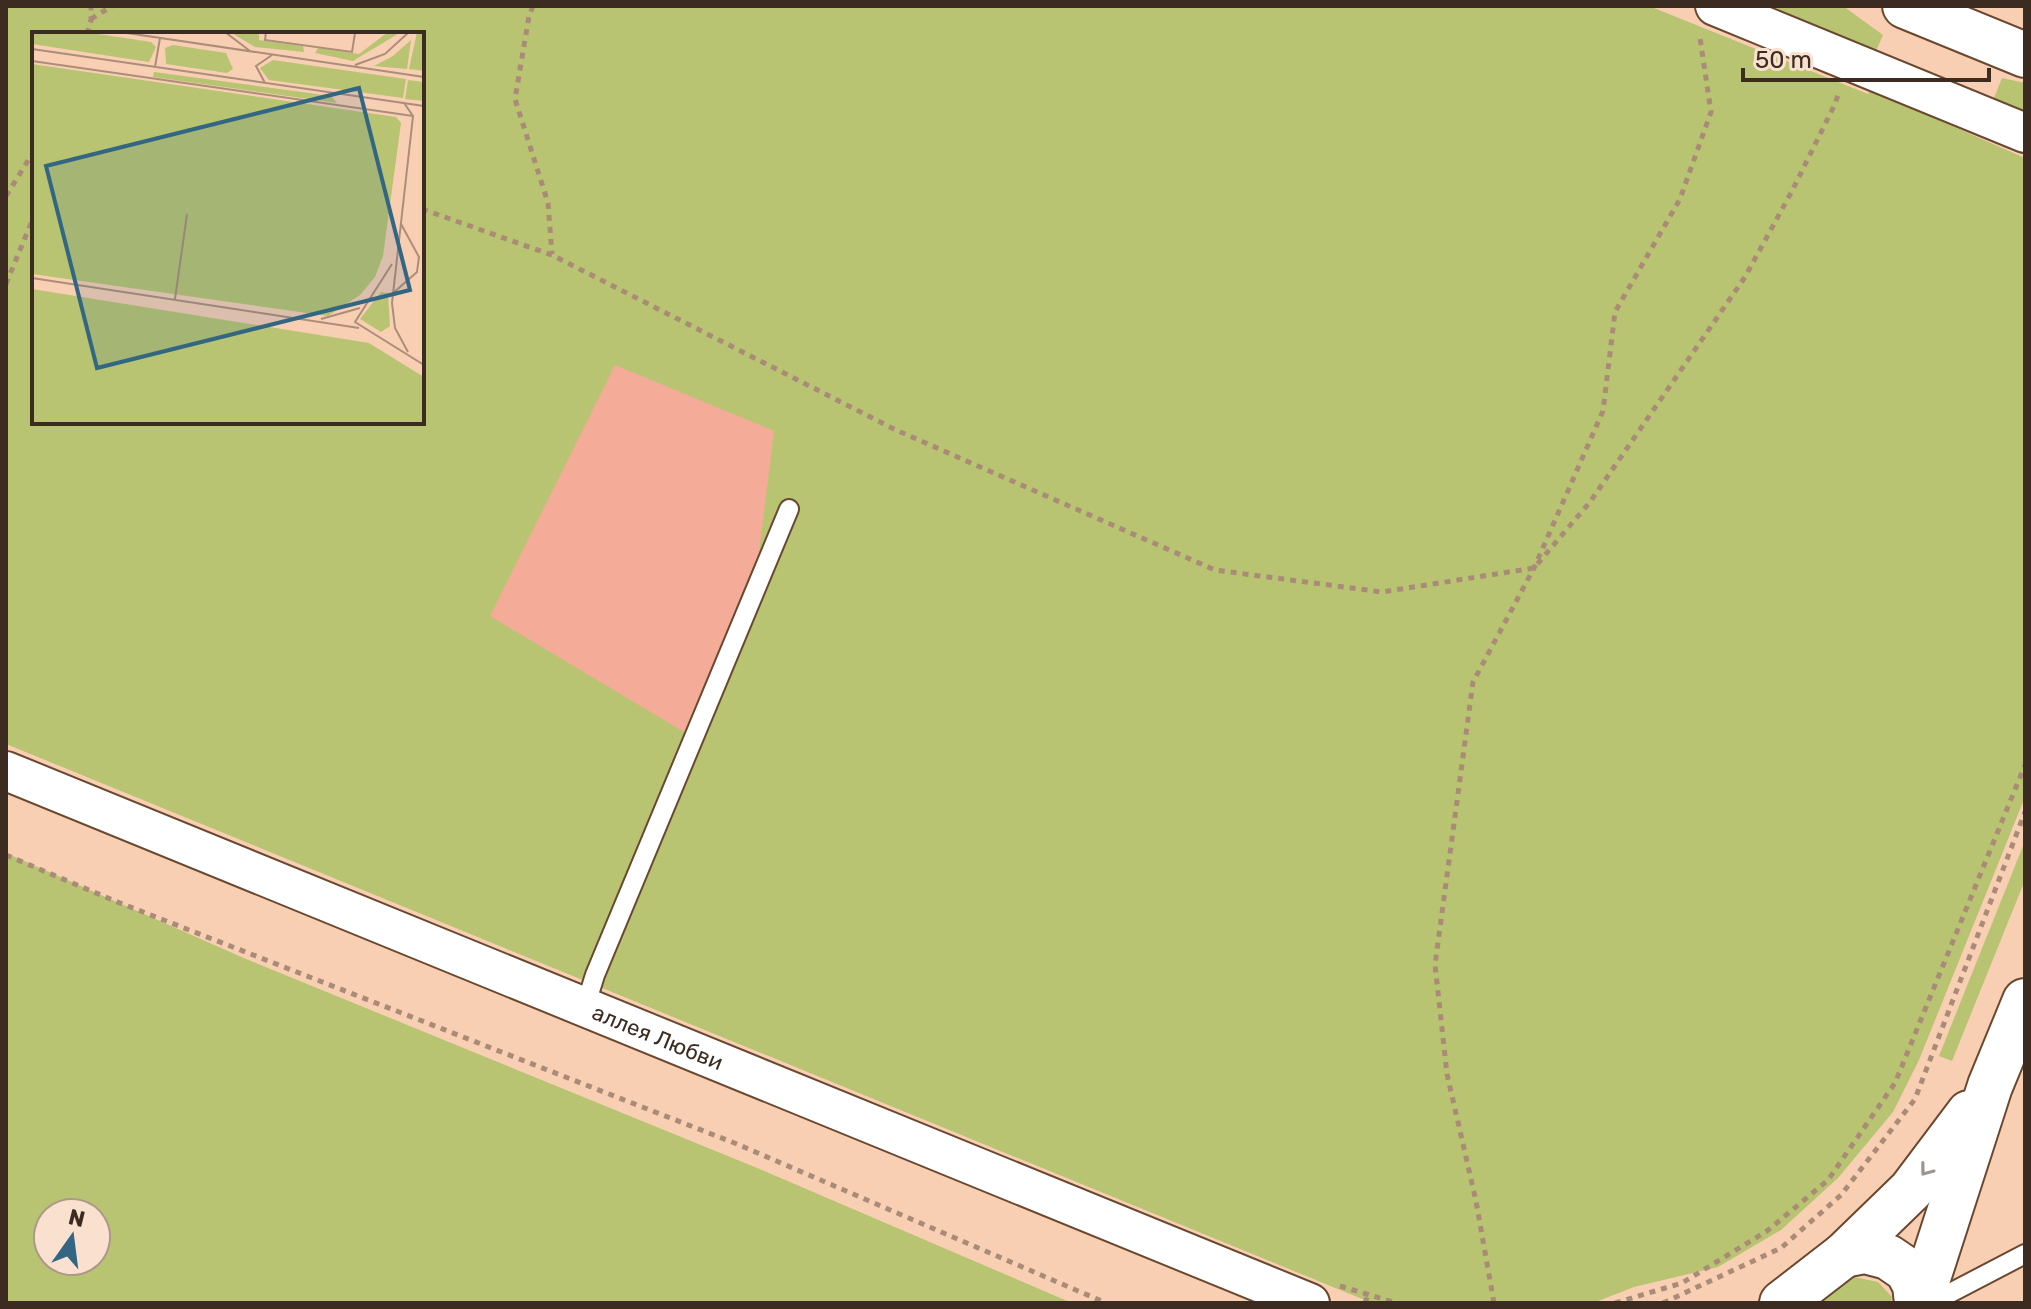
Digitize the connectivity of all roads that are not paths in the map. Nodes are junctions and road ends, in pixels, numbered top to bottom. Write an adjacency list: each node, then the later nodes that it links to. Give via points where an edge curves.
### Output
1 (1905, 6): 3 (main road)
2 (1707, 18): 4 (street, via 1850,62)
3 (2025, 55)
4 (2025, 133)
5 (789, 509): 8 (lane)
6 (6, 771): 8 (street, аллея Любви)
7 (2025, 1001): 9 (main road)
8 (585, 1007): 12 (street, аллея Любви)
9 (1990, 1086): 11 (main road, one-way to 11, via 1911,1190); 14 (main road)
10 (2025, 1254): 15 (lane)
11 (1844, 1255): 13 (main road); 14 (main road, via 1865,1251 1888,1257 1907,1270)
12 (1310, 1303)
13 (1782, 1303)
14 (1919, 1303)
15 (1931, 1303)

